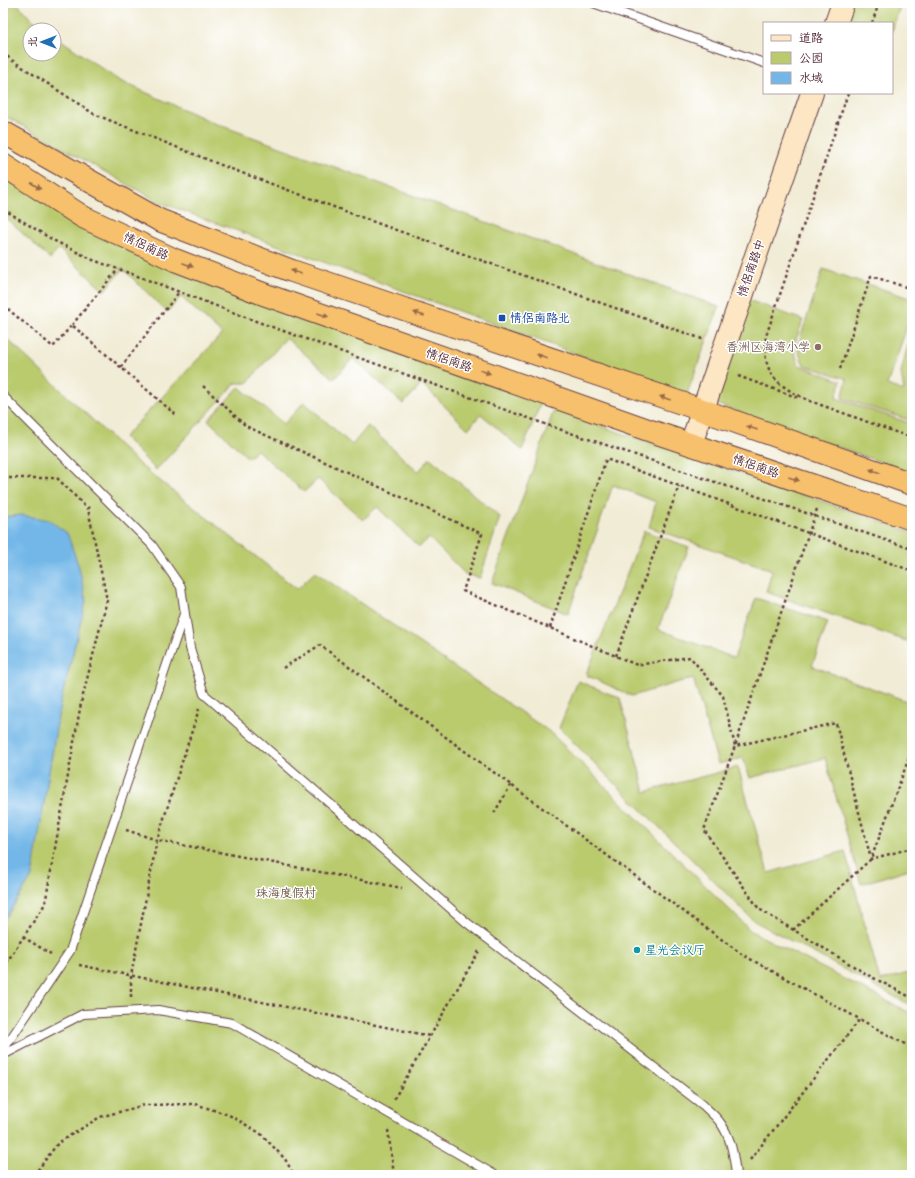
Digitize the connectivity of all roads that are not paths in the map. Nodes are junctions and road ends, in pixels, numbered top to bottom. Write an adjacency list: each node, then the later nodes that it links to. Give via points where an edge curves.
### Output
1 (593, 3): 4 (lane)
2 (843, 3): 3 (street)
3 (836, 22)
4 (763, 63)
5 (812, 94): 9 (street, 情侣南路中)
6 (3, 132): 9 (highway, one-way to 6, via 292,271 159,220)
7 (3, 165): 10 (highway, 情侣南路, one-way to 10, via 83,217 176,260 266,295)
8 (3, 396): 13 (lane, via 152,545 180,587)
9 (702, 410): 10 (street, 情侣南路中); 11 (highway, one-way to 9)
10 (691, 444): 12 (highway, 情侣南路, one-way to 12)
11 (912, 484)
12 (912, 518)
13 (184, 612): 14 (lane, via 70,951); 17 (lane, via 190,648 204,694 466,922 703,1105 719,1120 726,1133)
14 (3, 1050)
15 (3, 1055): 16 (lane, via 83,1014 158,1010 232,1023)
16 (495, 1175)
17 (736, 1175)

